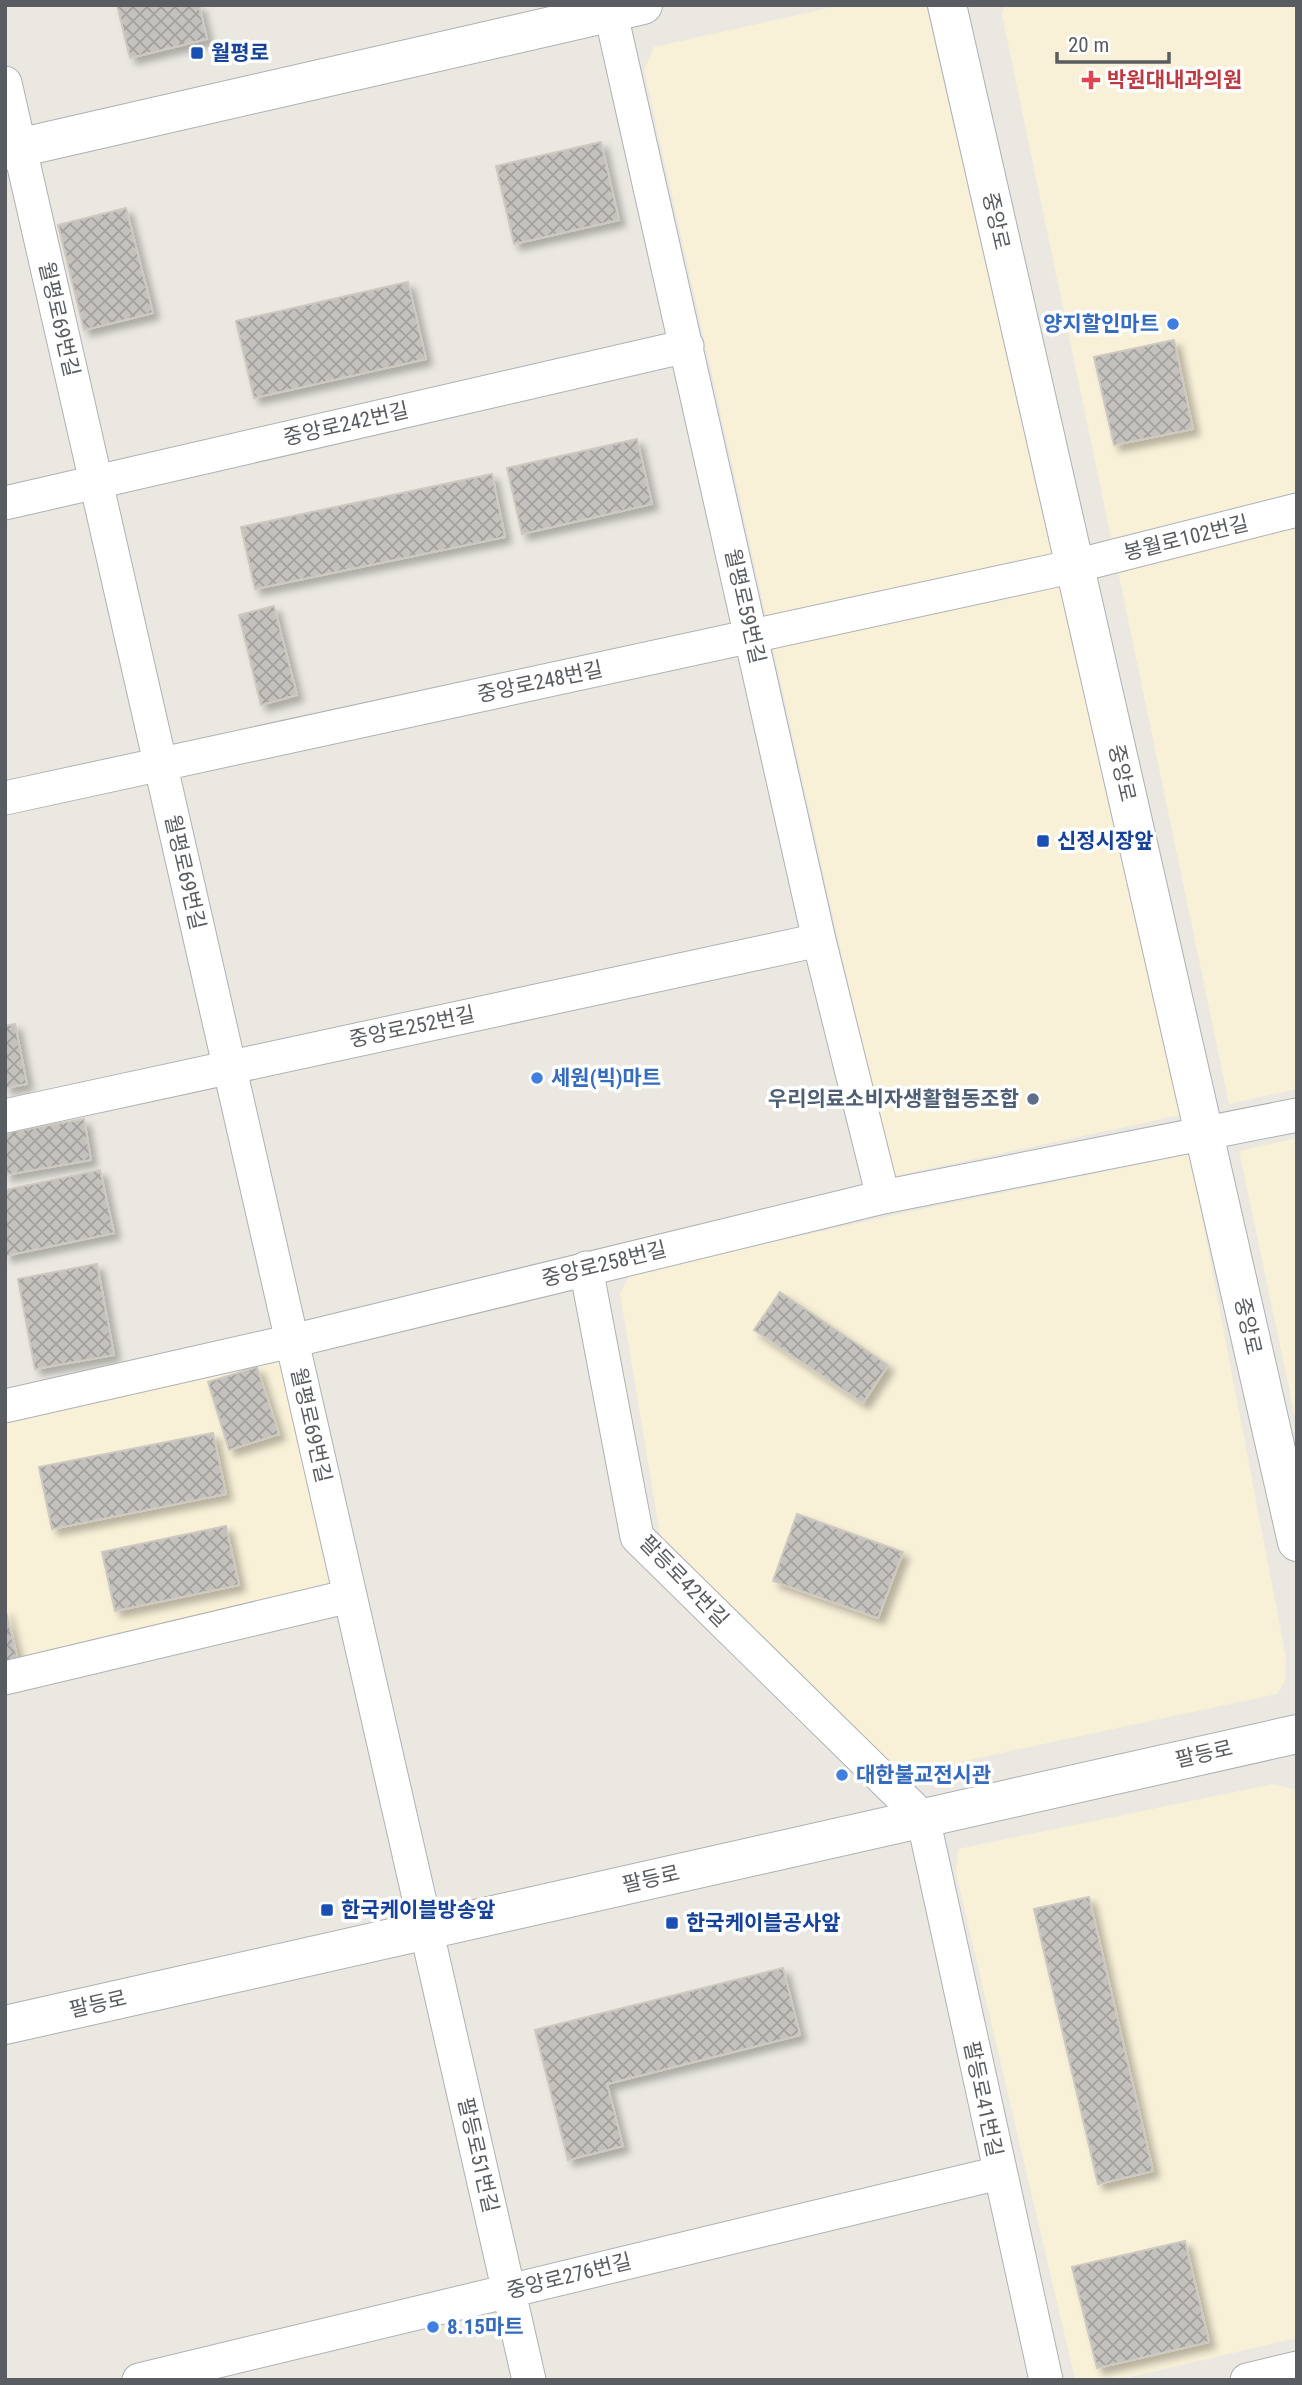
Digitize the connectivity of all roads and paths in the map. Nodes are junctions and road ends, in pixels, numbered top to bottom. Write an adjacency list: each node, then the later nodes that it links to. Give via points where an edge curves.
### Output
1 (947, 5): 9 (main road, 중앙로)
2 (621, 8): 4 (main road); 5 (street, 월평로59번길)
3 (5, 83): 4 (street, 월평로69번길)
4 (13, 149): 6 (street, 월평로69번길)
5 (687, 346): 6 (street, 중앙로242번길); 10 (street, 월평로59번길)
6 (96, 482): 7 (street, 중앙로242번길); 11 (street, 월평로69번길)
7 (5, 503)
8 (1297, 510): 9 (street, 봉월로102번길)
9 (1075, 566): 10 (street, 중앙로248번길); 17 (main road, 중앙로)
10 (751, 636): 11 (street, 중앙로248번길); 13 (street, 월평로59번길)
11 (160, 765): 12 (street, 중앙로248번길); 14 (street, 월평로69번길)
12 (5, 798)
13 (819, 940): 14 (street, 중앙로252번길); 18 (street, 월평로59번길)
14 (229, 1066): 16 (street, 중앙로252번길); 20 (street, 월평로69번길)
15 (1297, 1115): 17 (street, 중앙로258번길)
16 (5, 1116)
17 (1205, 1135): 18 (street, 중앙로258번길); 22 (main road, 중앙로)
18 (883, 1197): 19 (street, 중앙로258번길)
19 (586, 1268): 20 (street, 중앙로258번길); 26 (street, 팔등로42번길, via 638,1537)
20 (292, 1341): 21 (street, 중앙로258번길); 23 (street, 월평로69번길)
21 (5, 1406)
22 (1297, 1542)
23 (350, 1596): 24 (street); 27 (street, 월평로69번길)
24 (5, 1678)
25 (1297, 1734): 26 (main road, 팔등로)
26 (923, 1818): 27 (main road, 팔등로); 29 (street, 팔등로41번길)
27 (426, 1930): 28 (main road, 팔등로); 30 (street, 팔등로51번길)
28 (5, 2025)
29 (999, 2173): 30 (street, 중앙로276번길); 34 (street, 팔등로41번길)
30 (509, 2291): 32 (street, 중앙로276번길); 33 (street, 팔등로51번길)
31 (1297, 2368): 35 (street)
32 (139, 2380)
33 (529, 2380)
34 (1046, 2380)
35 (1247, 2380)

